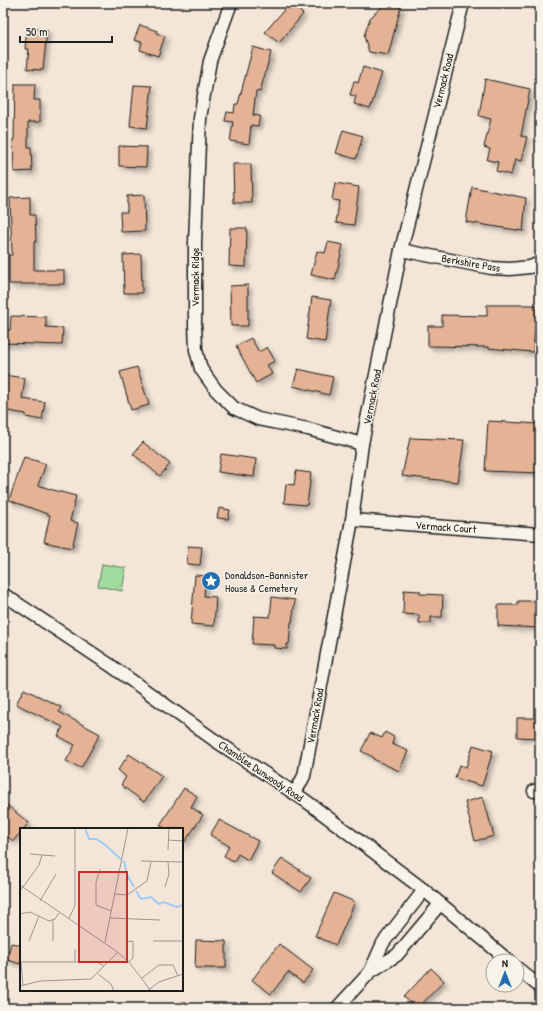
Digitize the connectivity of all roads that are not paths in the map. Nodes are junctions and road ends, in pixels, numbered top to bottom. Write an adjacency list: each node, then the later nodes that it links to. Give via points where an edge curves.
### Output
1 (231, 3): 5 (street, Vermack Ridge, via 210,61 200,118 195,324 196,350 201,369 216,390 234,408 246,414)
2 (463, 3): 3 (street, Vermack Road)
3 (401, 250): 4 (street, Berkshire Pass, via 491,268 530,267); 5 (street, Vermack Road)
4 (540, 263)
5 (362, 444): 6 (street, Vermack Road)
6 (352, 520): 7 (street, Vermack Court); 9 (street, Vermack Road, via 304,776)
7 (540, 534)
8 (3, 594): 9 (street, Chamblee Dunwoody Road)
9 (295, 793): 10 (street, Chamblee Dunwoody Road)
10 (424, 890): 11 (street, Chamblee Dunwoody Road); 13 (street, via 383,943)
11 (440, 904): 12 (street, Chamblee Dunwoody Road); 13 (street, via 397,955)
12 (499, 953)
13 (370, 972): 16 (street)
14 (525, 975): 15 (street)
15 (540, 987)
16 (337, 1008)

